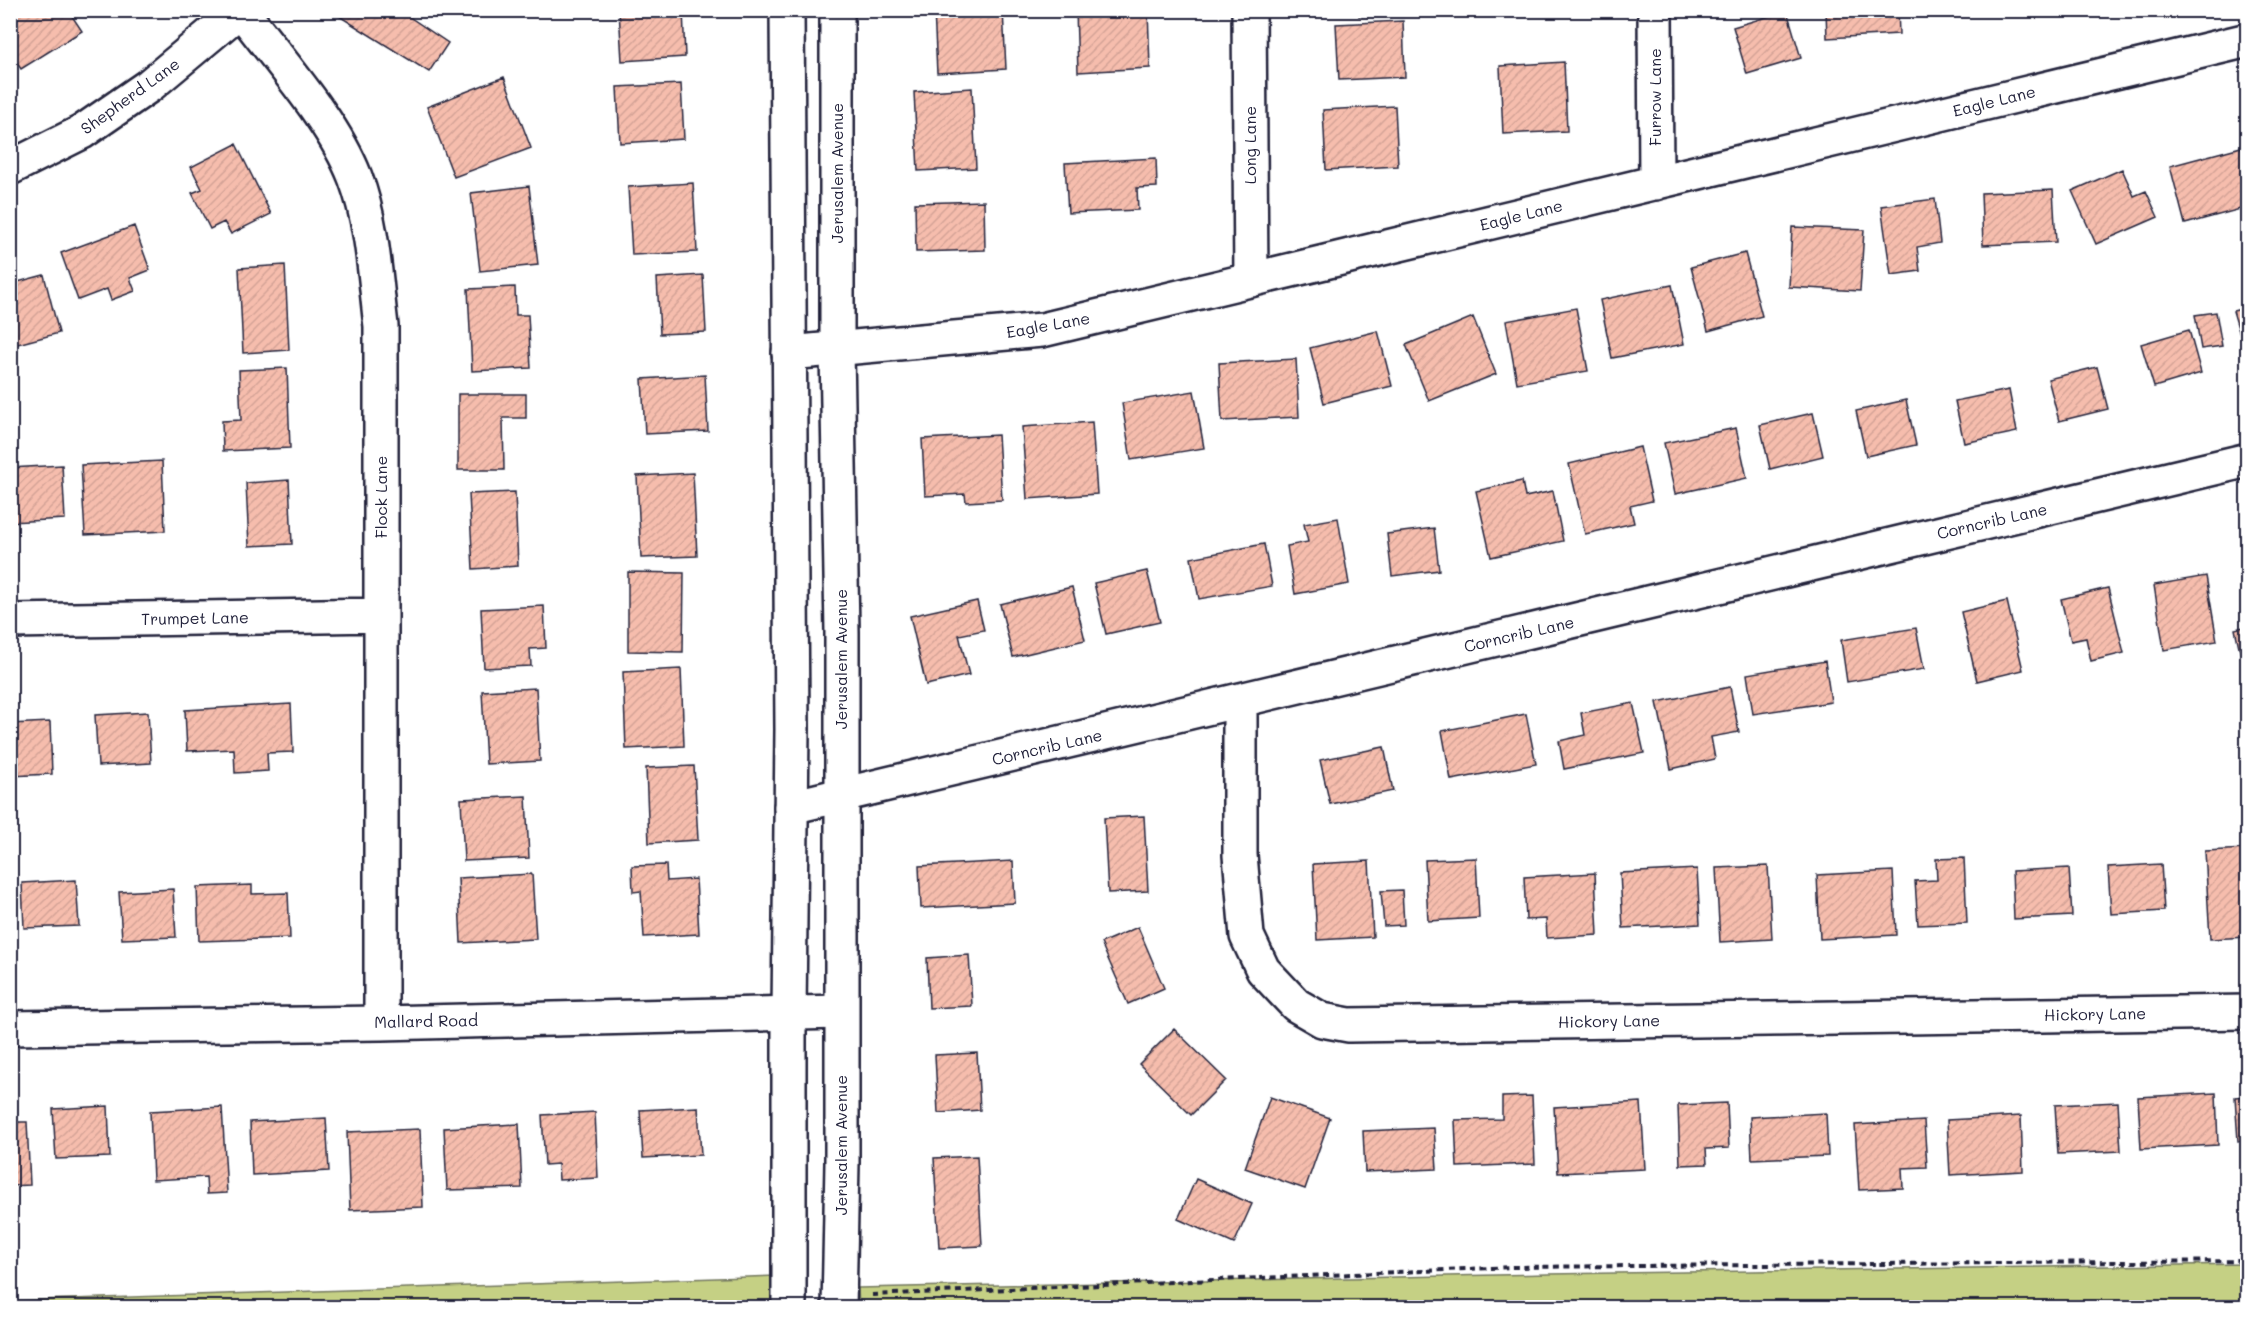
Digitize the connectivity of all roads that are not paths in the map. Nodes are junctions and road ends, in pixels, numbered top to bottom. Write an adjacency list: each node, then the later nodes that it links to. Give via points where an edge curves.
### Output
1 (240, 10): 7 (street, Shepherd Lane, via 150,85 82,132); 13 (street, Flock Lane, via 328,125 355,177 368,221 381,327)
2 (787, 10): 11 (street)
3 (837, 10): 10 (street, Jerusalem Avenue)
4 (1249, 10): 9 (street, Long Lane)
5 (1655, 10): 8 (street, Furrow Lane)
6 (2247, 40): 8 (street, Eagle Lane)
7 (10, 168)
8 (1656, 183): 9 (street, Eagle Lane)
9 (1251, 280): 10 (street, Eagle Lane, via 1042,330)
10 (837, 350): 11 (street, Eagle Lane); 16 (street, Jerusalem Avenue)
11 (789, 353): 17 (street)
12 (2247, 460): 15 (street, Corncrib Lane)
13 (380, 615): 14 (street, Trumpet Lane); 21 (street, Flock Lane)
14 (10, 621)
15 (1240, 701): 16 (street, Corncrib Lane); 19 (street, Hickory Lane, via 1239,855 1247,936 1263,970 1296,1005 1322,1020 1349,1025)
16 (841, 796): 17 (street, Corncrib Lane); 18 (street, Jerusalem Avenue)
17 (791, 807): 20 (street)
18 (841, 1012): 20 (street, Mallard Road); 23 (street, Jerusalem Avenue)
19 (2247, 1012)
20 (789, 1014): 21 (street, Mallard Road); 24 (street)
21 (381, 1023): 22 (street, Mallard Road)
22 (10, 1028)
23 (839, 1302)
24 (789, 1308)

